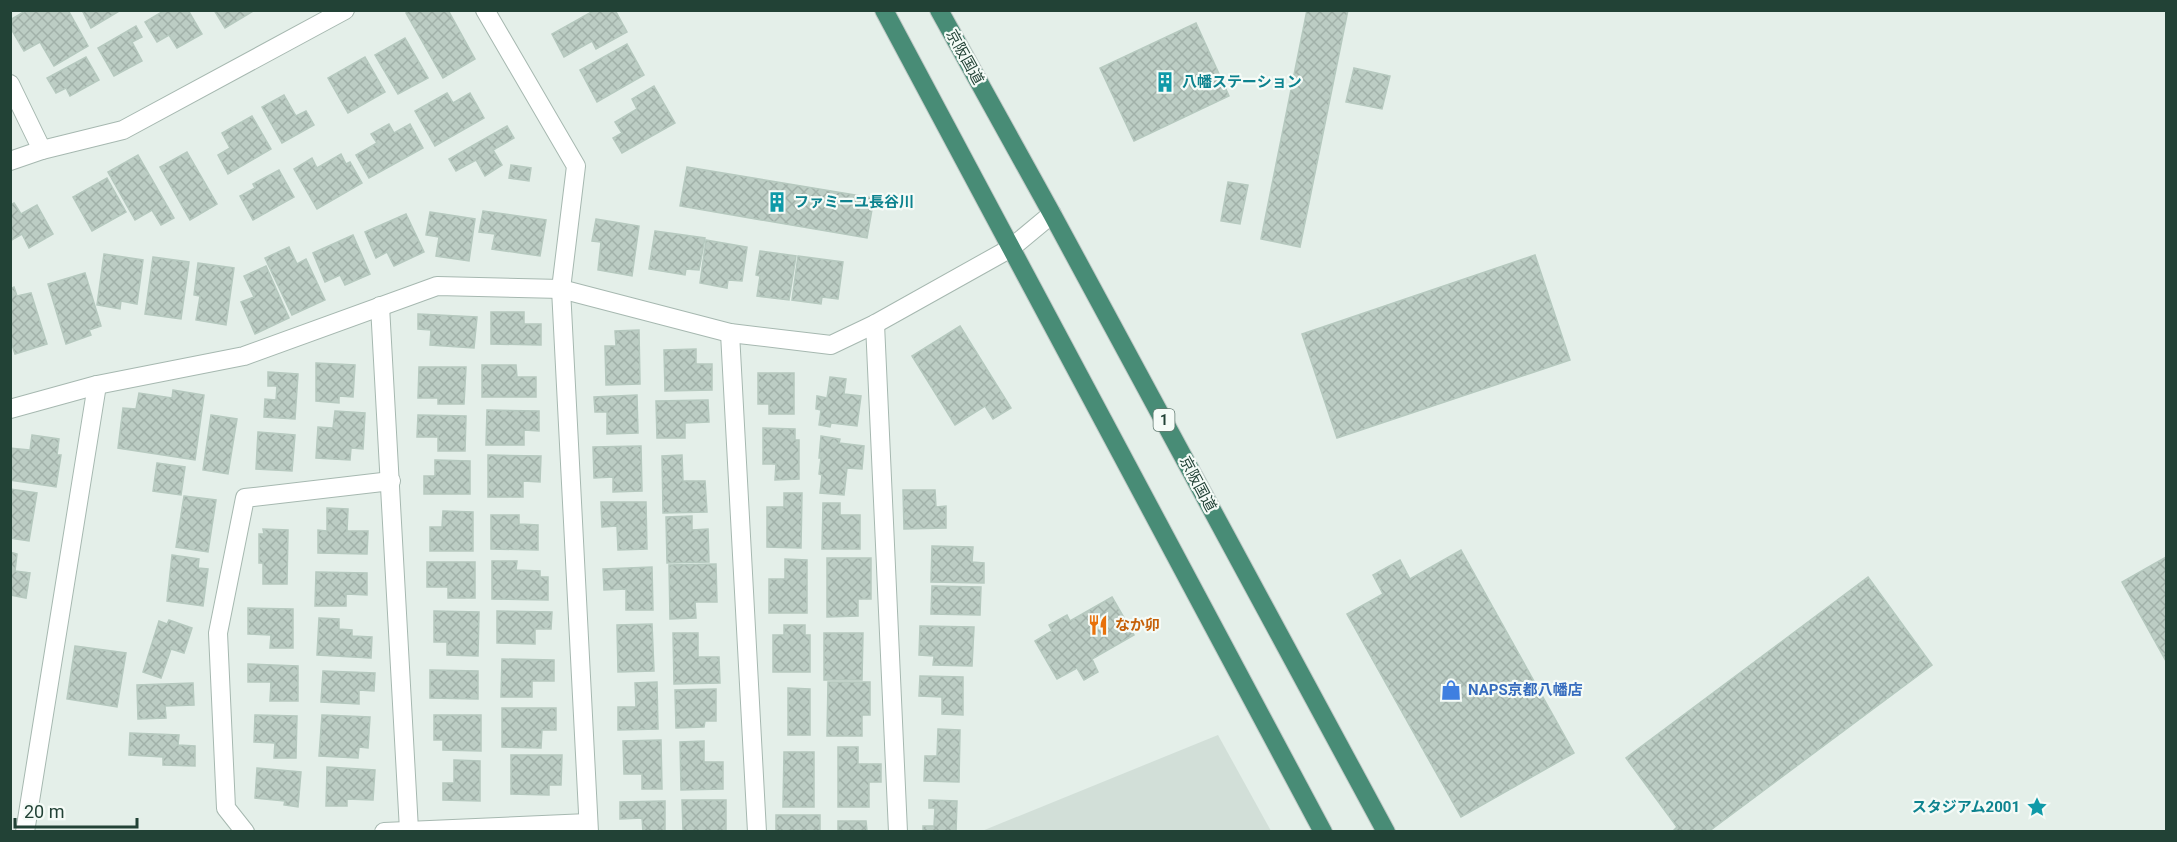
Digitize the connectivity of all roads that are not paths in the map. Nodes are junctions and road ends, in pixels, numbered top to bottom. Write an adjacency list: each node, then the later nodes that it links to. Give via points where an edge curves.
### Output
1 (345, 10): 6 (street, via 123,130)
2 (485, 10): 10 (street, via 576,166)
3 (884, 10): 9 (highway)
4 (939, 10): 8 (highway, 京阪国道 / 1)
5 (10, 84): 6 (street)
6 (42, 150): 7 (street)
7 (10, 161)
8 (1052, 214): 9 (street); 25 (highway, 京阪国道 / 1)
9 (1011, 248): 12 (street); 24 (highway)
10 (561, 289): 11 (street, via 437,286); 13 (street); 17 (street)
11 (380, 306): 14 (street, via 244,356); 16 (street)
12 (875, 324): 13 (street, via 831,345); 23 (street)
13 (730, 333): 22 (street)
14 (97, 385): 15 (street); 19 (street)
15 (10, 409)
16 (391, 481): 18 (street); 20 (street, via 245,498 218,633 226,808)
17 (588, 827): 18 (street)
18 (409, 830): 21 (street)
19 (25, 831)
20 (245, 831)
21 (384, 831)
22 (757, 831)
23 (898, 831)
24 (1323, 831)
25 (1386, 831)

